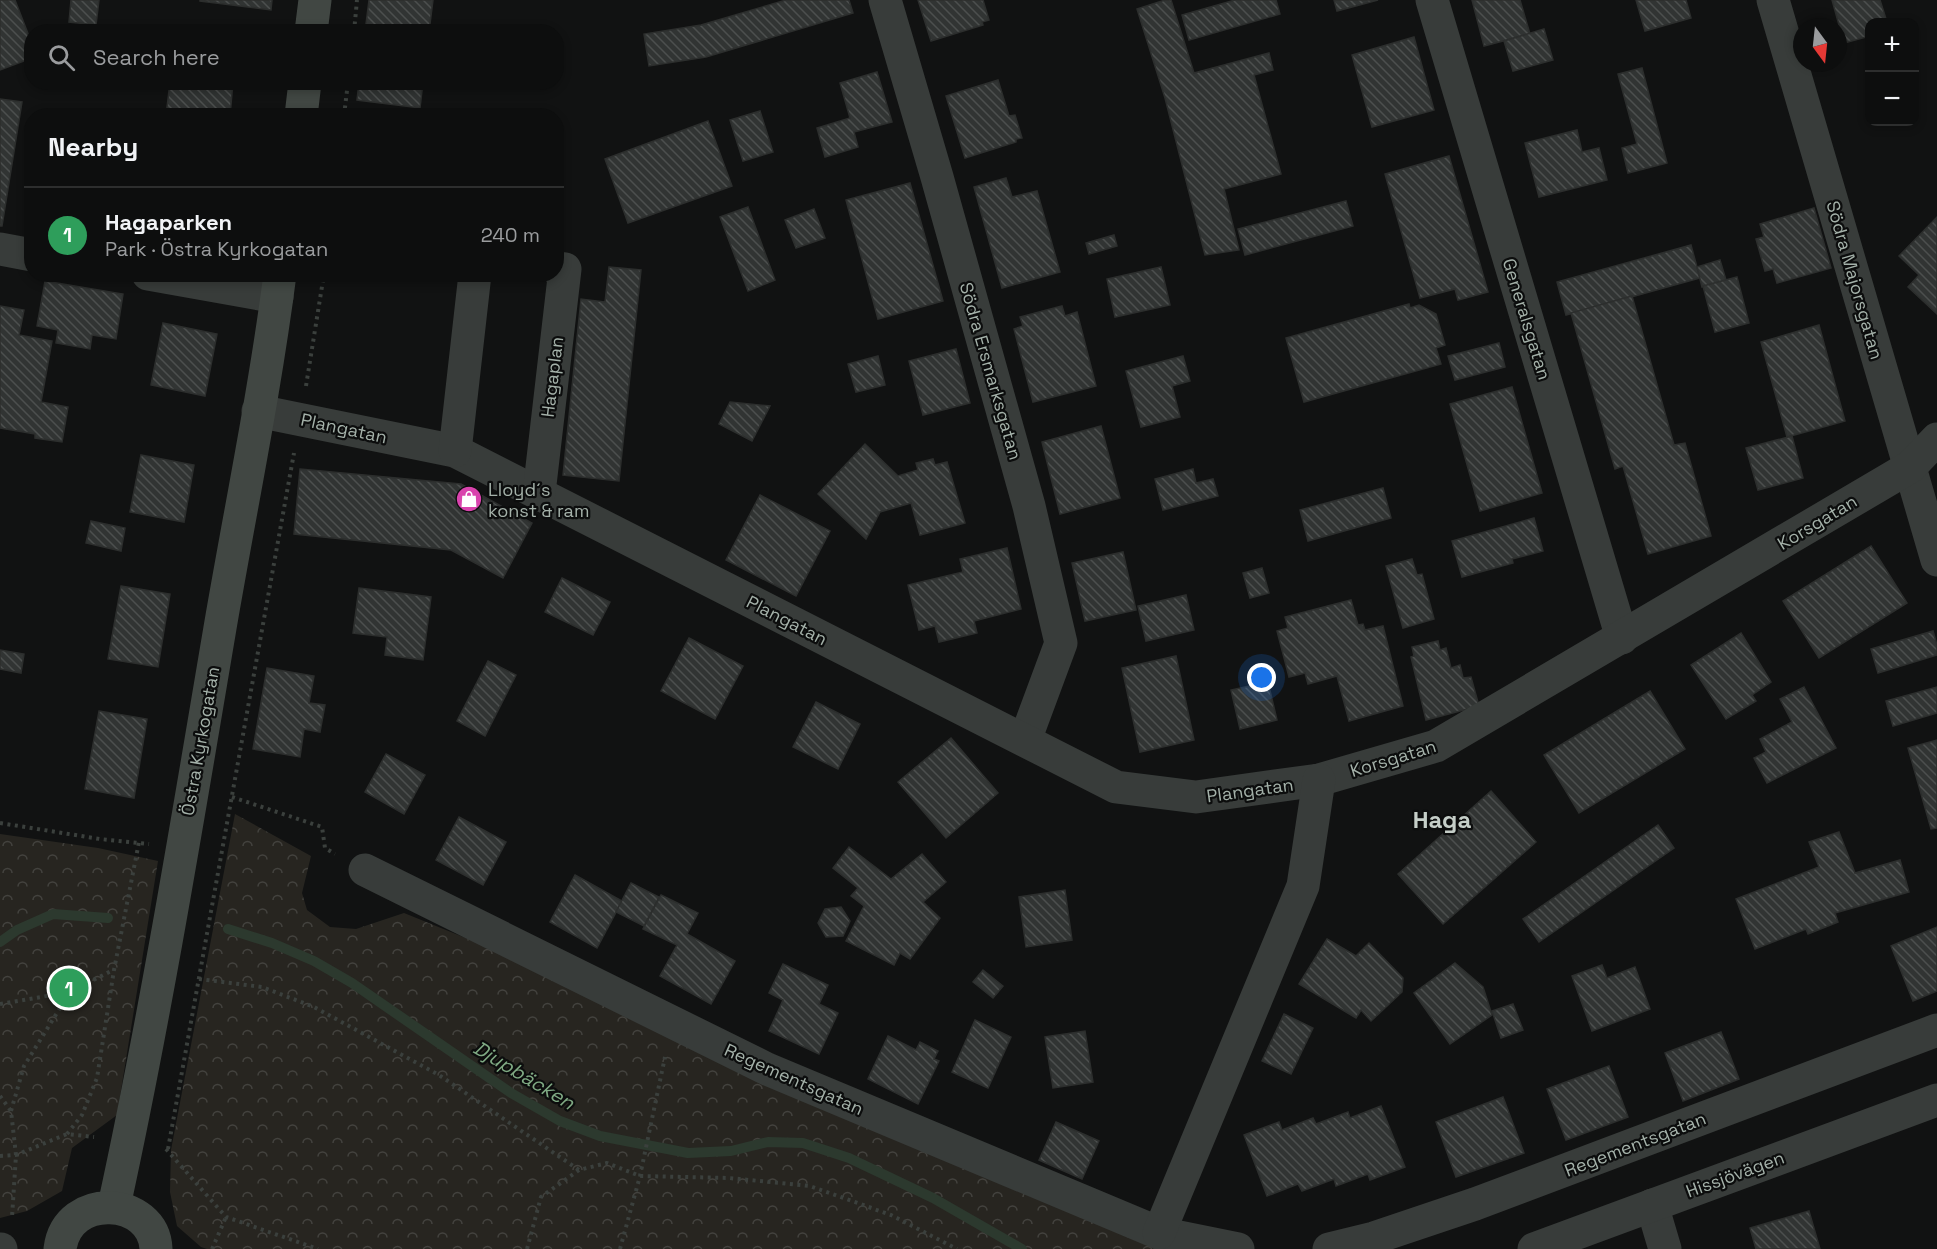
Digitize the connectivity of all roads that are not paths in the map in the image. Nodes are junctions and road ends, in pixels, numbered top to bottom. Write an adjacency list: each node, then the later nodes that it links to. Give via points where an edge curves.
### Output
1 (315, 0): 5 (street)
2 (885, 0): 21 (street, Södra Ersmarksgatan, via 1029,506 1061,644)
3 (1432, 0): 20 (street, Generalsgatan)
4 (1773, 0): 17 (street, Södra Majorsgatan)
5 (312, 24)
6 (304, 90): 7 (street)
7 (302, 108)
8 (0, 249): 9 (street)
9 (24, 254)
10 (235, 282): 13 (street)
11 (474, 282): 16 (street)
12 (563, 282): 18 (street, Hagaplan)
13 (279, 286): 14 (street, Östra Kyrkogatan)
14 (258, 411): 16 (street, Plangatan); 27 (street, Östra Kyrkogatan, via 182,849)
15 (1937, 439): 17 (street, Korsgatan)
16 (455, 451): 18 (street, Plangatan)
17 (1910, 467): 19 (street, Södra Majorsgatan); 20 (street, Korsgatan)
18 (538, 493): 21 (street, Plangatan)
19 (1937, 560)
20 (1622, 638): 22 (street, Korsgatan, via 1436,746)
21 (1025, 740): 22 (street, Plangatan, via 1116,787 1196,797)
22 (1318, 780): 28 (street, via 1303,886)
23 (365, 870): 28 (street, Regementsgatan, via 767,1070)
24 (1937, 1030): 32 (street, Regementsgatan, via 1474,1204 1374,1239)
25 (1937, 1100): 26 (street, Hissjövägen)
26 (1652, 1205): 33 (street, Hissjövägen); 34 (street)
27 (114, 1206): 29 (street, via 80,1215 66,1230); 30 (street, via 137,1216 150,1230)
28 (1159, 1233): 31 (street, Regementsgatan)
29 (60, 1249)
30 (156, 1249)
31 (1238, 1249)
32 (1329, 1249)
33 (1534, 1249)
34 (1665, 1249)

